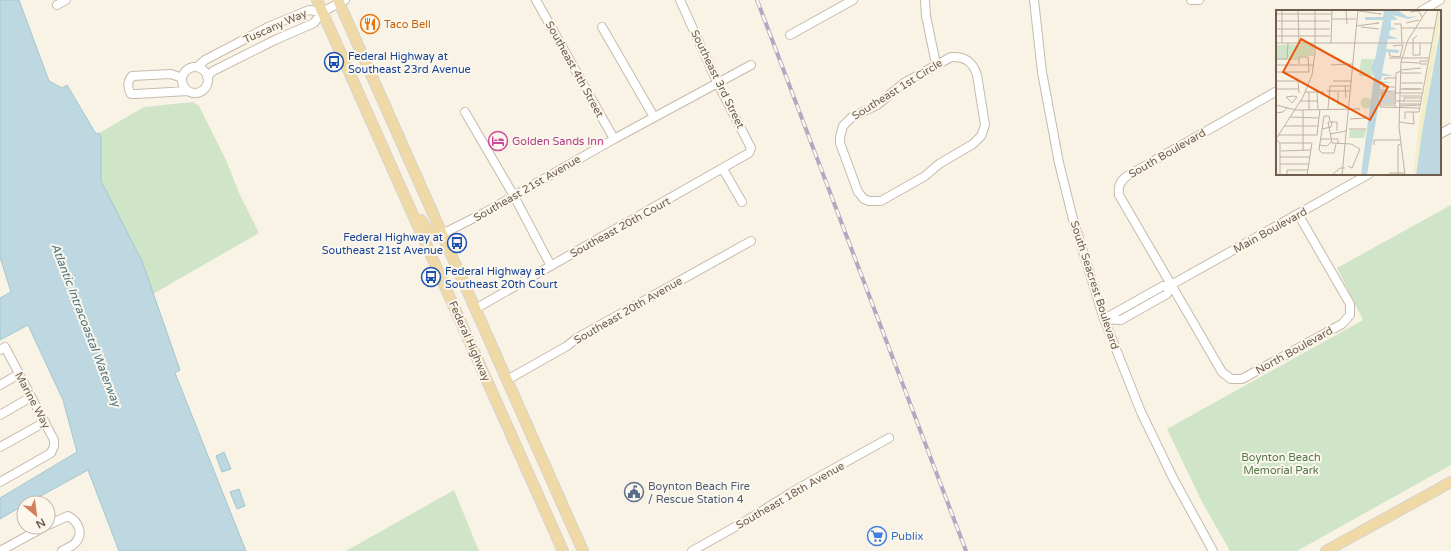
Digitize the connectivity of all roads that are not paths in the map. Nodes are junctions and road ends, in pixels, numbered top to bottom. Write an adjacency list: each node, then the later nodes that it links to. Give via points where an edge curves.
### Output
1 (66, 0): 12 (street)
2 (317, 0): 14 (main road, Federal Highway)
3 (536, 0): 29 (street, Southeast 4th Street)
4 (680, 0): 22 (street, Southeast 3rd Street)
5 (853, 0): 16 (street)
6 (925, 0): 17 (street)
7 (1034, 0): 44 (street, South Seacrest Boulevard, via 1042,72 1059,163)
8 (1190, 0): 9 (street)
9 (1200, 0)
10 (1440, 0): 13 (street)
11 (340, 1): 14 (street); 37 (main road, Federal Highway)
12 (57, 5)
13 (1423, 10)
14 (322, 12): 19 (street, Tuscany Way, via 309,10 273,25 205,60); 20 (street, Tuscany Way, via 314,23 213,71); 31 (main road, Federal Highway)
15 (602, 27): 26 (street)
16 (790, 36)
17 (936, 64): 17 (street, Southeast 1st Circle, via 957,57 968,60 975,68 985,125 981,136 925,176 881,201 864,199 856,186 840,143 843,126 852,117 877,105 904,82)
18 (751, 65): 22 (street, Southeast 21st Avenue)
19 (197, 67): 20 (street, via 203,70); 21 (street, Tuscany Way, via 186,71)
20 (207, 77): 23 (street, Tuscany Way, via 207,84 202,90)
21 (182, 78): 23 (street); 23 (street, Tuscany Way, via 171,74 132,76 128,81 128,89 131,94)
22 (717, 82): 26 (street, Southeast 21st Avenue); 30 (street, Southeast 3rd Street, via 751,148)
23 (188, 91)
24 (1276, 92): 42 (street, South Boulevard, via 1126,176 1119,184 1119,195)
25 (465, 112): 34 (street)
26 (654, 117): 29 (street, Southeast 21st Avenue)
27 (1451, 128): 28 (street)
28 (1441, 133)
29 (614, 139): 34 (street, Southeast 21st Avenue)
30 (744, 157): 32 (street, Southeast 20th Court)
31 (387, 159): 37 (main road, via 400,175 425,228); 39 (main road, Federal Highway)
32 (723, 169): 35 (street); 41 (street, Southeast 20th Court)
33 (1367, 175): 36 (street, Main Boulevard)
34 (514, 196): 37 (street, Southeast 21st Avenue); 41 (street)
35 (742, 202)
36 (1298, 214): 42 (street, Main Boulevard); 42 (street, North Boulevard, via 1350,304 1350,316 1342,324 1242,379 1231,379 1222,372)
37 (442, 234): 40 (main road, Federal Highway)
38 (751, 241): 47 (street, Southeast 20th Avenue)
39 (428, 247): 40 (main road); 60 (main road, Federal Highway)
40 (449, 250): 43 (main road, Federal Highway)
41 (551, 266): 43 (street, Southeast 20th Court)
42 (1171, 285): 44 (street, Main Boulevard, via 1167,294 1121,320)
43 (475, 309): 47 (main road, Federal Highway)
44 (1104, 319): 63 (street, South Seacrest Boulevard, via 1141,412)
45 (3, 349): 46 (street, Marine Way)
46 (19, 374): 48 (street); 49 (street, Marine Way)
47 (507, 380): 61 (main road, Federal Highway)
48 (0, 385)
49 (31, 397): 50 (street); 51 (street, Marine Way)
50 (0, 415)
51 (45, 422): 53 (street); 54 (street, Marine Way, via 54,440 51,453)
52 (889, 438): 62 (street, Southeast 18th Avenue)
53 (0, 447)
54 (0, 482)
55 (1451, 482): 64 (main road)
56 (56, 520): 59 (street, via 68,516 78,524 77,541)
57 (29, 535): 58 (street)
58 (0, 551)
59 (62, 551)
60 (563, 551)
61 (583, 551)
62 (692, 551)
63 (1213, 551)
64 (1326, 551)

